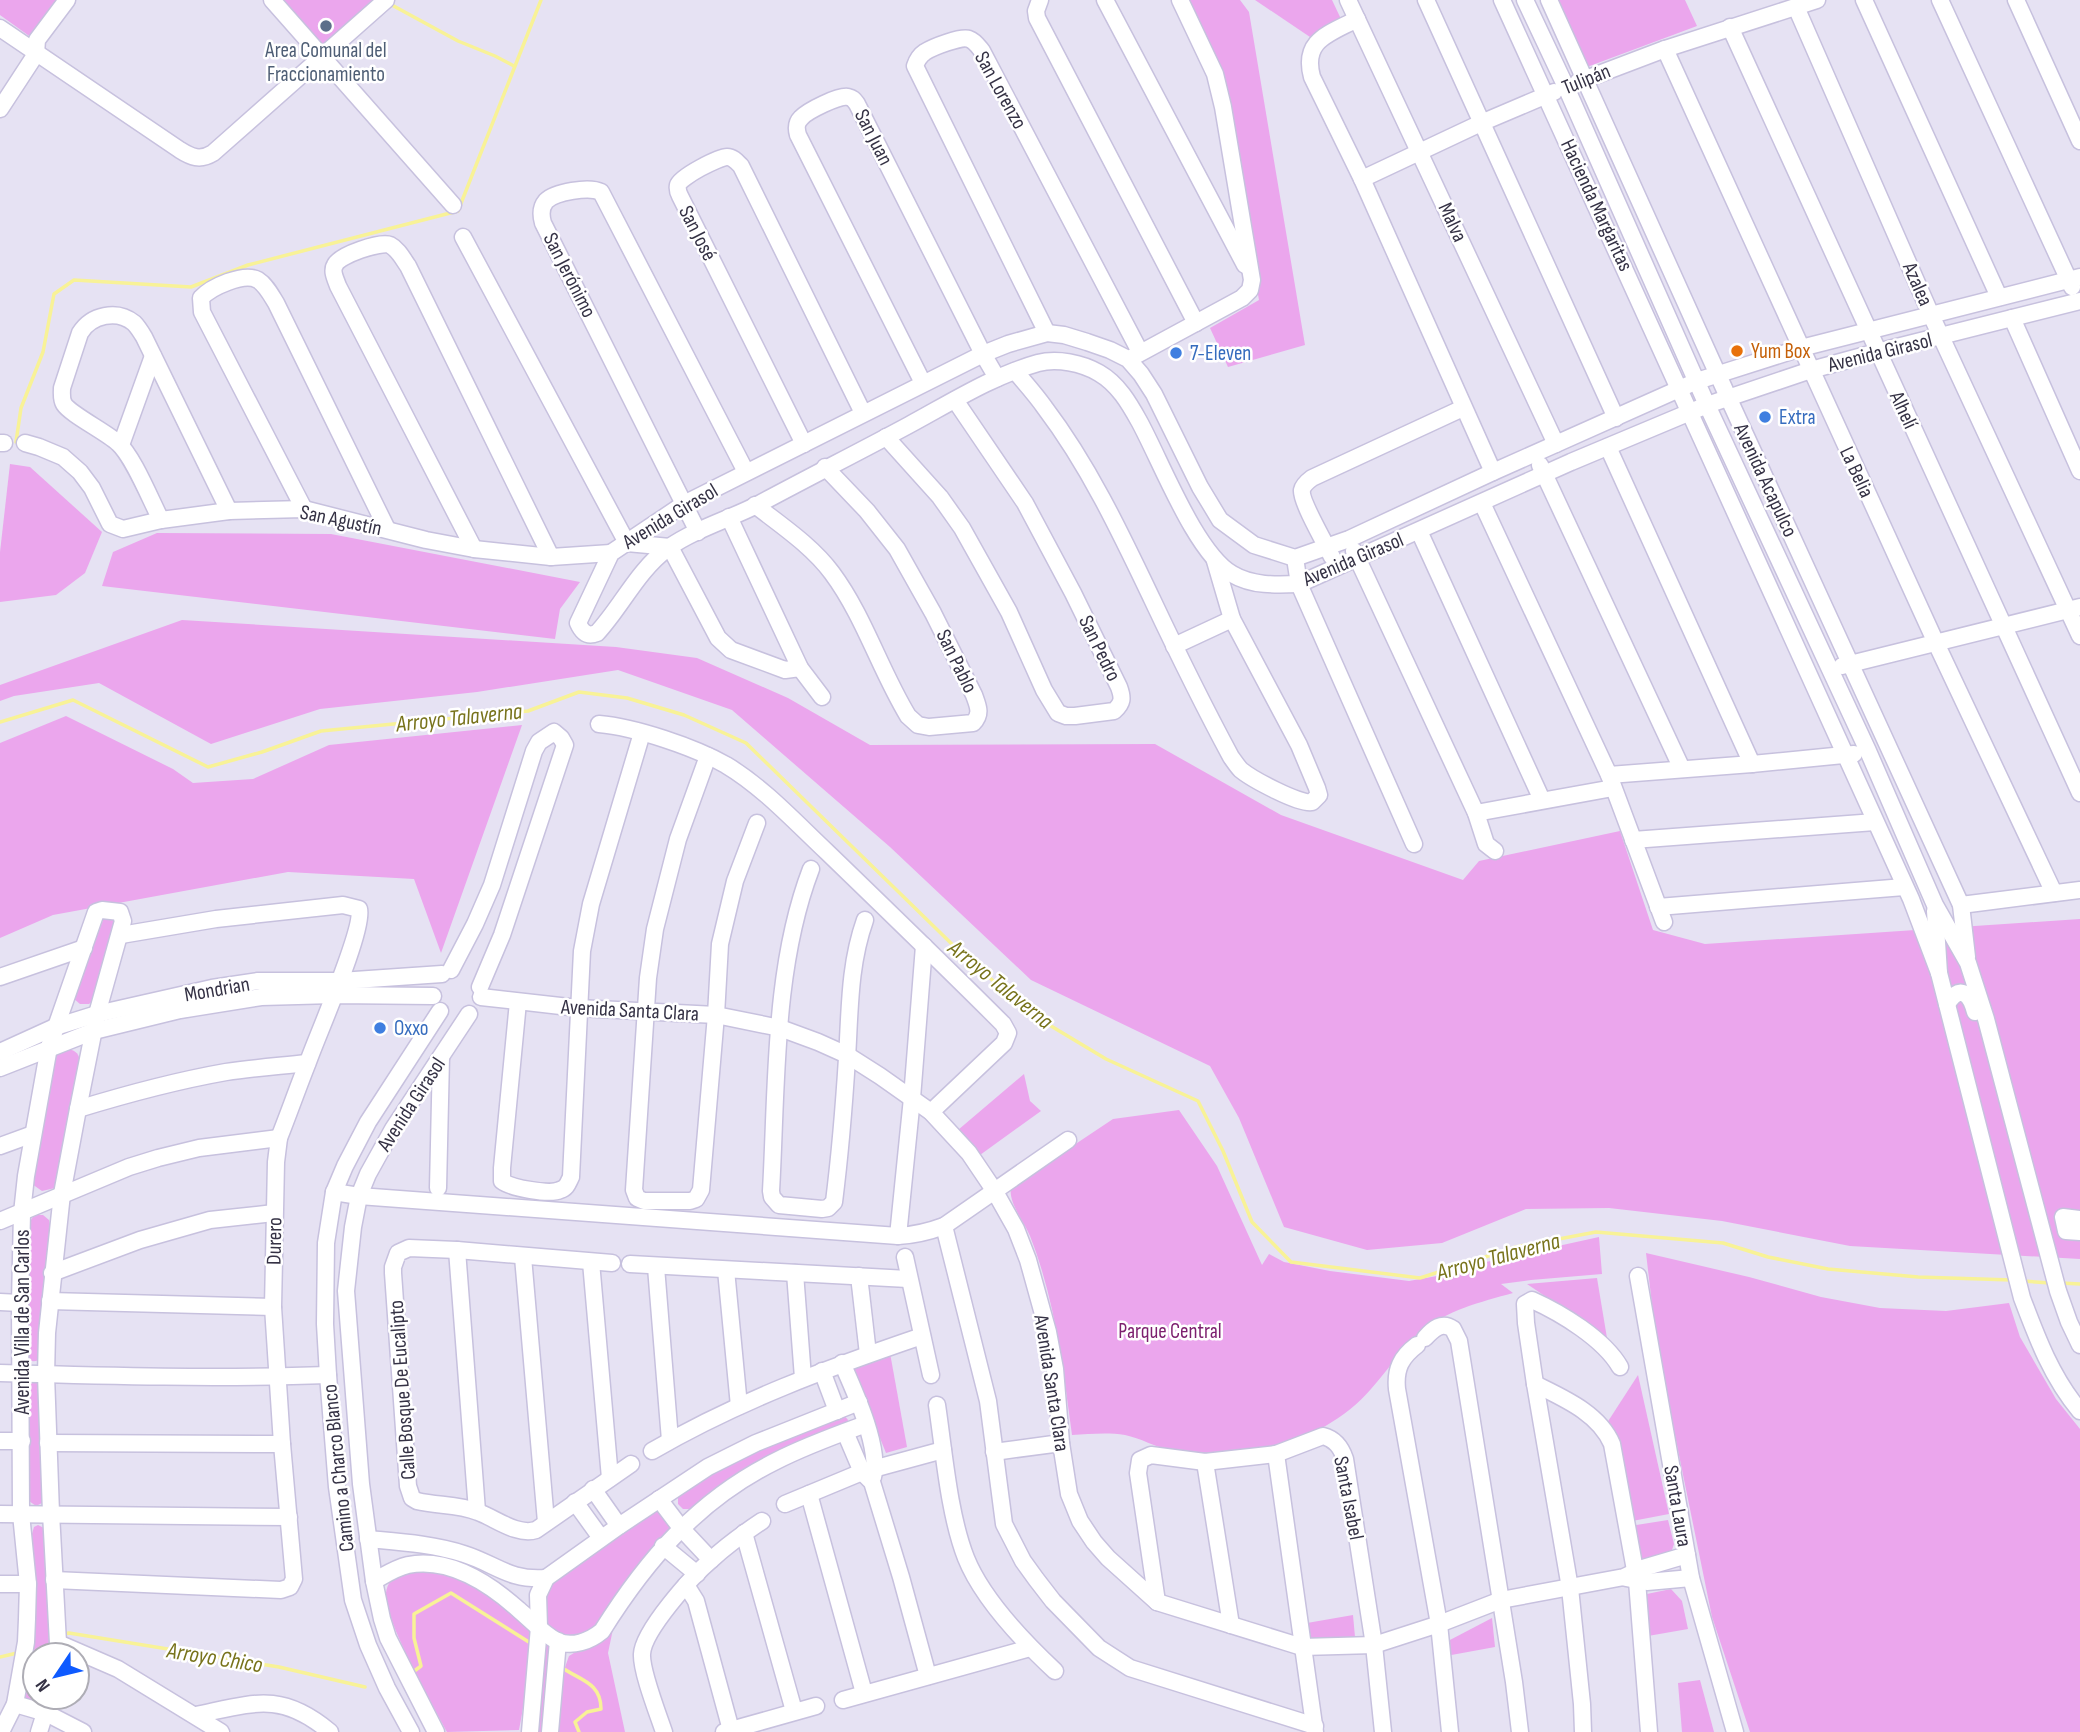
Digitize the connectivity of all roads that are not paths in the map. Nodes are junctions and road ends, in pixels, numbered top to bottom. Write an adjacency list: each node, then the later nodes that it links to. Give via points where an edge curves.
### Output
1 (67, 0): 21 (street, via 37,40)
2 (272, 0): 22 (street)
3 (386, 0): 22 (street)
4 (1040, 0): 39 (street, via 1038,18)
5 (1105, 0): 33 (street)
6 (1180, 0): 33 (street, via 1215,74)
7 (1348, 0): 17 (street, Malva)
8 (1426, 0): 27 (street)
9 (1502, 0): 25 (street, Hacienda Margaritas)
10 (1525, 0): 24 (street, Hacienda Margaritas)
11 (1549, 0): 23 (street, Avenida Acapulco)
12 (1817, 0): 16 (street, Tulipán)
13 (1864, 0): 35 (street)
14 (1940, 0): 34 (street)
15 (2016, 0): 28 (street)
16 (1796, 7): 18 (street, Tulipán); 37 (street, Azalea)
17 (1357, 19): 29 (street, Malva); 30 (street, via 1320,39 1308,65)
18 (1730, 27): 20 (street, Tulipán); 40 (street, Alhelí)
19 (0, 29): 21 (street)
20 (1665, 49): 23 (street, Tulipán); 44 (street, La Belia)
21 (36, 54): 22 (street, via 198,158 213,153); 26 (street)
22 (322, 57): 31 (street)
23 (1585, 79): 24 (street, Tulipán); 52 (street, Avenida Acapulco)
24 (1566, 87): 25 (street, Tulipán); 43 (street, Hacienda Margaritas)
25 (1546, 95): 27 (street, Tulipán); 47 (street, Hacienda Margaritas)
26 (0, 109)
27 (1480, 123): 29 (street, Tulipán); 63 (street)
28 (2080, 141)
29 (1420, 151): 30 (street, Tulipán); 67 (street, Malva)
30 (1362, 179): 60 (street)
31 (453, 205)
32 (463, 237): 89 (street)
33 (1252, 279): 39 (street, via 1242,298)
34 (2074, 279): 35 (street, Avenida Girasol); 36 (street)
35 (1999, 297): 37 (street, Avenida Girasol)
36 (2079, 304): 38 (street, Avenida Girasol)
37 (1931, 315): 40 (street, Avenida Girasol); 42 (street, Azalea)
38 (2012, 318): 42 (street, Avenida Girasol); 72 (street)
39 (1196, 323): 49 (street)
40 (1869, 332): 44 (street, Avenida Girasol); 45 (street, Alhelí)
41 (1047, 333): 46 (street, Avenida Girasol); 49 (street, Avenida Girasol); 49 (street, San Lorenzo, via 915,66 924,53 957,40 974,41 982,51)
42 (1941, 336): 45 (street, Avenida Girasol); 100 (street, Azalea)
43 (1682, 347): 47 (street); 54 (street, Hacienda Margaritas)
44 (1801, 348): 50 (street, La Belia); 52 (street, Avenida Girasol)
45 (1877, 352): 50 (street, Avenida Girasol); 102 (street, Alhelí)
46 (983, 354): 53 (street, San Juan); 55 (street, Avenida Girasol); 55 (street, San Juan, via 857,104 852,98 836,99 804,115 798,121 798,135)
47 (1664, 355): 56 (street, Hacienda Margaritas)
48 (153, 356): 68 (street); 68 (street, via 135,324 124,318 95,318 80,333 61,396 70,410); 80 (street)
49 (1134, 356): 83 (street, Avenida Girasol)
50 (1811, 370): 57 (street, Avenida Girasol); 104 (street, La Belia)
51 (1015, 371): 53 (street, Avenida Girasol); 87 (street, Avenida Girasol, via 1057,361 1098,372 1114,384 1147,435); 105 (street, via 1076,455)
52 (1718, 373): 54 (street, Avenida Girasol); 57 (street, Avenida Acapulco)
53 (997, 378): 58 (street, Avenida Girasol)
54 (1697, 381): 56 (street, Avenida Girasol); 59 (street, Hacienda Margaritas)
55 (923, 383): 62 (street, Avenida Girasol)
56 (1679, 389): 61 (street, Hacienda Margaritas); 63 (street, Avenida Girasol)
57 (1728, 397): 59 (street, Avenida Girasol); 106 (street, Avenida Acapulco)
58 (955, 400): 64 (street, Avenida Girasol); 64 (street, San Pedro, via 1025,503 1073,593 1119,687 1122,701 1114,711 1058,713 1009,612 961,528 940,497)
59 (1707, 405): 61 (street, Avenida Girasol); 108 (street, Avenida Acapulco)
60 (1463, 408): 74 (street); 91 (street, via 1312,478 1302,488)
61 (1689, 412): 69 (street, Avenida Girasol); 113 (street, Avenida Acapulco)
62 (863, 414): 66 (street, Avenida Girasol); 66 (street, San José, via 741,166 728,157 686,176 677,188 680,196)
63 (1616, 418): 67 (street, Avenida Girasol)
64 (886, 437): 71 (street, Avenida Girasol)
65 (25, 443): 82 (street, San Agustín, via 63,457 80,472 115,528)
66 (804, 444): 73 (street, Avenida Girasol)
67 (1556, 444): 70 (street, Avenida Girasol)
68 (121, 445): 82 (street)
69 (1608, 447): 75 (street, Avenida Girasol); 115 (street)
70 (1535, 453): 74 (street, Avenida Girasol); 75 (street)
71 (825, 467): 78 (street, Avenida Girasol); 78 (street, San Pablo, via 897,549 974,695 979,709 973,723 929,727 908,716 831,571 799,538)
72 (2080, 471)
73 (746, 472): 77 (street, Avenida Girasol); 77 (street, San Jerónimo, via 601,192 584,189 550,198 541,209 544,223)
74 (1493, 472): 88 (street, Avenida Girasol)
75 (1545, 474): 76 (street, Avenida Girasol); 116 (street)
76 (1482, 503): 85 (street, Avenida Girasol); 117 (street)
77 (684, 504): 86 (street, San Jerónimo); 89 (street, Avenida Girasol)
78 (755, 505): 81 (street, Avenida Girasol)
79 (303, 509): 80 (street, San Agustín); 84 (street, San Agustín); 84 (street, via 200,304 206,292 237,279 258,280 276,303)
80 (229, 511): 82 (street, San Agustín)
81 (729, 517): 86 (street, Avenida Girasol); 107 (street)
82 (161, 520)
83 (1220, 520): 87 (street); 95 (street, Avenida Girasol, via 1254,545)
84 (387, 529): 92 (street, San Agustín)
85 (1419, 531): 96 (street, Avenida Girasol); 119 (street)
86 (698, 532): 90 (street, Avenida Girasol)
87 (1197, 535): 97 (street, Avenida Girasol)
88 (1349, 539): 91 (street, Avenida Girasol); 96 (street)
89 (627, 543): 90 (street); 93 (street, Avenida Girasol)
90 (670, 547): 93 (street, Avenida Girasol, via 637,578 597,633 586,634 578,623 580,615); 107 (street, via 724,645 785,670)
91 (1327, 548): 95 (street, Avenida Girasol); 98 (street)
92 (474, 549): 94 (street, San Agustín); 94 (street, via 333,272 340,259 375,245 392,246 408,266)
93 (611, 553): 94 (street, San Agustín)
94 (551, 557)
95 (1295, 558): 99 (street)
96 (1358, 559): 98 (street, Avenida Girasol); 120 (street)
97 (1215, 561): 99 (street, Avenida Girasol, via 1251,581); 101 (street)
98 (1337, 569): 99 (street, Avenida Girasol)
99 (1299, 584): 124 (street)
100 (2074, 609): 102 (street); 103 (street, Azalea)
101 (1232, 619): 105 (street); 105 (street, via 1303,756 1319,795 1312,802 1302,802 1239,768)
102 (2003, 626): 104 (street); 118 (street, Alhelí)
103 (2080, 636)
104 (1936, 643): 106 (street); 129 (street, La Belia)
105 (1174, 646)
106 (1851, 663): 108 (street); 131 (street, Avenida Acapulco)
107 (800, 668): 109 (street)
108 (1829, 669): 112 (street, Avenida Acapulco)
109 (822, 697)
110 (599, 724): 111 (street)
111 (642, 733): 114 (street); 144 (street, via 587,922)
112 (1868, 751): 113 (street); 130 (street, Avenida Acapulco)
113 (1845, 755): 115 (street); 121 (street, Avenida Acapulco)
114 (708, 756): 134 (street, via 767,797); 145 (street, via 660,904)
115 (1752, 764): 116 (street)
116 (1682, 769): 117 (street)
117 (1611, 781): 119 (street); 123 (street)
118 (2080, 793)
119 (1542, 800): 120 (street)
120 (1476, 813): 125 (street, via 1486,844)
121 (1875, 822): 123 (street); 127 (street, Avenida Acapulco)
122 (757, 823): 148 (street, via 724,923)
123 (1633, 840): 127 (street, via 1661,914)
124 (1414, 844)
125 (1495, 851)
126 (811, 869): 150 (street, via 791,937)
127 (1904, 887): 137 (street, Avenida Acapulco)
128 (2080, 890): 129 (street)
129 (2054, 893): 131 (street)
130 (1934, 905): 136 (street); 137 (street)
131 (1961, 905): 136 (street, Avenida Acapulco)
132 (865, 920): 155 (street, via 852,969)
133 (122, 928): 135 (street, Avenida Villa de San Carlos, via 120,912 100,910); 140 (street, Durero, via 343,905 359,909 361,917); 146 (street, Avenida Villa de San Carlos)
134 (924, 946): 159 (street); 161 (street, via 1008,1033 1002,1046)
135 (84, 947): 138 (street); 149 (street, Avenida Villa de San Carlos)
136 (1968, 963): 153 (street)
137 (1938, 973): 143 (street)
138 (0, 978)
139 (465, 979): 139 (street, via 502,935 565,745 554,732 539,742 529,765 492,885 475,924); 140 (street, Mondrian); 141 (street, Avenida Santa Clara); 142 (street, Avenida Girasol, via 433,988); 147 (street, Avenida Girasol, via 475,1010)
140 (337, 988): 142 (street, Mondrian); 146 (street, Mondrian, via 258,981); 151 (street, Mondrian, via 180,1010); 157 (street, Durero)
141 (518, 1002): 144 (street, Avenida Santa Clara); 144 (street, via 502,1181 556,1192 568,1185 570,1177)
142 (437, 1004): 147 (street, Mondrian, via 454,1017); 168 (street, Avenida Girasol, via 368,1122)
143 (1947, 1004): 153 (street, via 1955,994 1966,994 1980,1031); 212 (street, via 2022,1298 2054,1372)
144 (578, 1008): 145 (street, Avenida Santa Clara)
145 (647, 1011): 148 (street, Avenida Santa Clara); 148 (street, via 634,1190 644,1201 690,1201 699,1195)
146 (97, 1014): 149 (street, Mondrian); 151 (street, Avenida Villa de San Carlos)
147 (469, 1014): 156 (street, Avenida Girasol)
148 (716, 1014): 150 (street, Avenida Santa Clara)
149 (55, 1027): 152 (street, Avenida Villa de San Carlos); 154 (street, Mondrian)
150 (780, 1028): 155 (street, Avenida Santa Clara); 155 (street, via 771,1191 779,1205 822,1209 834,1202)
151 (94, 1031): 152 (street, Mondrian); 160 (street, Avenida Villa de San Carlos)
152 (49, 1047): 158 (street, Mondrian); 162 (street, Avenida Villa de San Carlos)
153 (1994, 1051): 196 (street, via 2058,1291)
154 (0, 1052)
155 (847, 1055): 159 (street, Avenida Santa Clara)
156 (441, 1057): 166 (street); 170 (street, Avenida Girasol, via 383,1147)
157 (307, 1063): 160 (street, via 171,1083); 163 (street, Durero)
158 (0, 1068)
159 (912, 1098): 161 (street, Avenida Santa Clara); 177 (street)
160 (78, 1109): 169 (street, Avenida Villa de San Carlos)
161 (931, 1112): 167 (street, Avenida Santa Clara, via 969,1153)
162 (33, 1134): 165 (street); 171 (street, Avenida Villa de San Carlos)
163 (279, 1138): 169 (street, via 189,1150 129,1167); 172 (street, Durero)
164 (1068, 1140): 167 (street)
165 (0, 1146)
166 (438, 1188)
167 (994, 1190): 175 (street); 220 (street, Avenida Santa Clara, via 1028,1260 1048,1332)
168 (334, 1192): 170 (street); 204 (street, Camino a Charco Blanco, via 326,1243)
169 (62, 1194): 171 (street); 186 (street, Avenida Villa de San Carlos)
170 (359, 1196): 177 (street); 230 (street, Camino a Charco Blanco, via 346,1291)
171 (22, 1213): 174 (street); 193 (street, Avenida Villa de San Carlos)
172 (274, 1213): 186 (street, via 210,1220); 194 (street, Durero)
173 (2080, 1219): 176 (street, via 2063,1217 2066,1231)
174 (0, 1221)
175 (944, 1226): 177 (street, via 924,1234); 224 (street, via 988,1401)
176 (2080, 1232)
177 (898, 1236)
178 (457, 1250): 179 (street, Calle Bosque De Eucalipto); 237 (street); 237 (street, Calle Bosque De Eucalipto, via 409,1248 398,1253 393,1268 408,1486 417,1501)
179 (523, 1257): 181 (street, Calle Bosque De Eucalipto); 243 (street)
180 (905, 1258): 190 (street)
181 (591, 1262): 182 (street, Calle Bosque De Eucalipto); 229 (street)
182 (612, 1263)
183 (630, 1264): 184 (street)
184 (656, 1267): 185 (street); 216 (street)
185 (726, 1270): 187 (street); 211 (street)
186 (52, 1273): 191 (street, Avenida Villa de San Carlos)
187 (795, 1273): 188 (street); 207 (street)
188 (859, 1276): 190 (street); 197 (street)
189 (1639, 1276): 250 (street, Santa Laura)
190 (908, 1279): 195 (street)
191 (50, 1301): 194 (street); 203 (street, Avenida Villa de San Carlos)
192 (0, 1302): 193 (street)
193 (20, 1303): 202 (street, Avenida Villa de San Carlos)
194 (273, 1307): 206 (street, Durero)
195 (922, 1336): 197 (street); 205 (street)
196 (2080, 1345)
197 (868, 1354): 198 (street)
198 (842, 1363): 200 (street); 209 (street)
199 (1620, 1367): 208 (street, via 1603,1344 1530,1300 1524,1307)
200 (822, 1371): 207 (street); 213 (street)
201 (0, 1373): 202 (street)
202 (21, 1374): 203 (street); 218 (street, Avenida Villa de San Carlos)
203 (46, 1375): 206 (street); 219 (street, Avenida Villa de San Carlos)
204 (328, 1375): 206 (street); 231 (street, Camino a Charco Blanco)
205 (931, 1375)
206 (277, 1377): 221 (street, Durero)
207 (803, 1378): 211 (street)
208 (1535, 1384): 252 (street, via 1581,1409 1609,1435); 260 (street)
209 (859, 1402): 213 (street); 214 (street)
210 (937, 1405): 222 (street)
211 (739, 1406): 216 (street)
212 (2080, 1411)
213 (837, 1412): 234 (street, via 756,1443)
214 (866, 1424): 215 (street); 228 (street)
215 (845, 1432): 228 (street); 245 (street, via 751,1475)
216 (670, 1440): 223 (street)
217 (0, 1441): 218 (street)
218 (22, 1441): 240 (street, Avenida Villa de San Carlos)
219 (48, 1443): 221 (street); 238 (street, Avenida Villa de San Carlos)
220 (1061, 1443): 224 (street); 262 (street, Avenida Santa Clara, via 1069,1494 1080,1521 1108,1558)
221 (282, 1444): 241 (street, Durero)
222 (943, 1450): 228 (street); 272 (street, via 967,1561)
223 (652, 1451)
224 (994, 1452): 283 (street, via 1004,1524 1023,1561 1053,1601 1099,1648 1130,1668)
225 (1276, 1454): 226 (street); 270 (street, Santa Isabel, via 1323,1436 1343,1451); 271 (street)
226 (1205, 1462): 262 (street, via 1151,1455 1138,1462); 264 (street)
227 (631, 1464): 229 (street, Calle Bosque De Eucalipto)
228 (870, 1474): 233 (street); 275 (street)
229 (610, 1478): 232 (street, Calle Bosque De Eucalipto)
230 (361, 1483): 231 (street); 248 (street, Camino a Charco Blanco)
231 (337, 1487): 269 (street, Camino a Charco Blanco, via 353,1600)
232 (593, 1489): 235 (street, Calle Bosque De Eucalipto); 244 (street)
233 (809, 1494): 236 (street); 276 (street)
234 (659, 1499): 244 (street); 245 (street)
235 (575, 1502): 243 (street, Calle Bosque De Eucalipto); 247 (street)
236 (785, 1504)
237 (477, 1511): 243 (street, Calle Bosque De Eucalipto, via 526,1531)
238 (51, 1513): 240 (street); 241 (street); 255 (street, Avenida Villa de San Carlos)
239 (0, 1514): 240 (street)
240 (21, 1514): 259 (street, Avenida Villa de San Carlos)
241 (289, 1517): 255 (street, Durero, via 294,1579 290,1587 281,1590)
242 (762, 1521): 246 (street)
243 (546, 1522)
244 (619, 1526): 247 (street)
245 (681, 1528): 249 (street); 251 (street)
246 (744, 1533): 251 (street); 280 (street)
247 (601, 1538): 253 (street)
248 (368, 1539): 253 (street, via 418,1543 464,1554 518,1577); 257 (street, Camino a Charco Blanco)
249 (663, 1546): 256 (street); 268 (street, via 595,1637 579,1644)
250 (1687, 1555): 252 (street, Avenida Santa Clara); 254 (street, Santa Laura)
251 (711, 1560): 256 (street)
252 (1632, 1576): 254 (street, Avenida Santa Clara); 260 (street, Avenida Santa Clara); 299 (street)
253 (546, 1578): 265 (street, via 538,1595)
254 (1691, 1578): 300 (street, Santa Laura)
255 (54, 1580): 267 (street, Avenida Villa de San Carlos)
256 (692, 1580): 284 (street); 294 (street, via 657,1622 642,1654)
257 (374, 1581): 265 (street, via 399,1567 446,1566 490,1587); 266 (street, Camino a Charco Blanco)
258 (0, 1584): 259 (street)
259 (28, 1584): 278 (street, Avenida Villa de San Carlos, via 26,1642)
260 (1570, 1588): 261 (street, Avenida Santa Clara); 298 (street)
261 (1501, 1600): 263 (street, Avenida Santa Clara); 263 (street, via 1459,1341 1453,1329 1440,1325 1405,1354 1396,1375); 297 (street)
262 (1157, 1602): 264 (street, Avenida Santa Clara)
263 (1439, 1624): 270 (street, Avenida Santa Clara); 296 (street)
264 (1231, 1625): 271 (street, Avenida Santa Clara)
265 (539, 1627): 268 (street); 292 (street)
266 (388, 1638): 269 (street); 291 (street, Camino a Charco Blanco)
267 (58, 1641)
268 (558, 1642): 293 (street)
269 (368, 1645): 290 (street, Camino a Charco Blanco)
270 (1374, 1645): 271 (street, Avenida Santa Clara); 295 (street)
271 (1302, 1647): 283 (street)
272 (1030, 1648): 274 (street); 275 (street)
273 (91, 1661): 282 (street, via 118,1670)
274 (1055, 1671)
275 (928, 1676): 276 (street)
276 (864, 1693): 277 (street)
277 (843, 1700)
278 (15, 1704): 281 (street); 285 (street, Avenida Villa de San Carlos)
279 (816, 1706): 280 (street)
280 (794, 1711): 284 (street)
281 (46, 1713): 286 (street); 287 (street)
282 (197, 1715): 288 (street); 289 (street, via 249,1704 279,1704 308,1714)
283 (1315, 1729)
284 (728, 1731)
285 (1, 1732)
286 (39, 1732)
287 (83, 1732)
288 (221, 1732)
289 (330, 1732)
290 (411, 1732)
291 (436, 1732)
292 (530, 1732)
293 (550, 1732)
294 (664, 1732)
295 (1383, 1732)
296 (1450, 1732)
297 (1520, 1732)
298 (1583, 1732)
299 (1649, 1732)
300 (1735, 1732)

